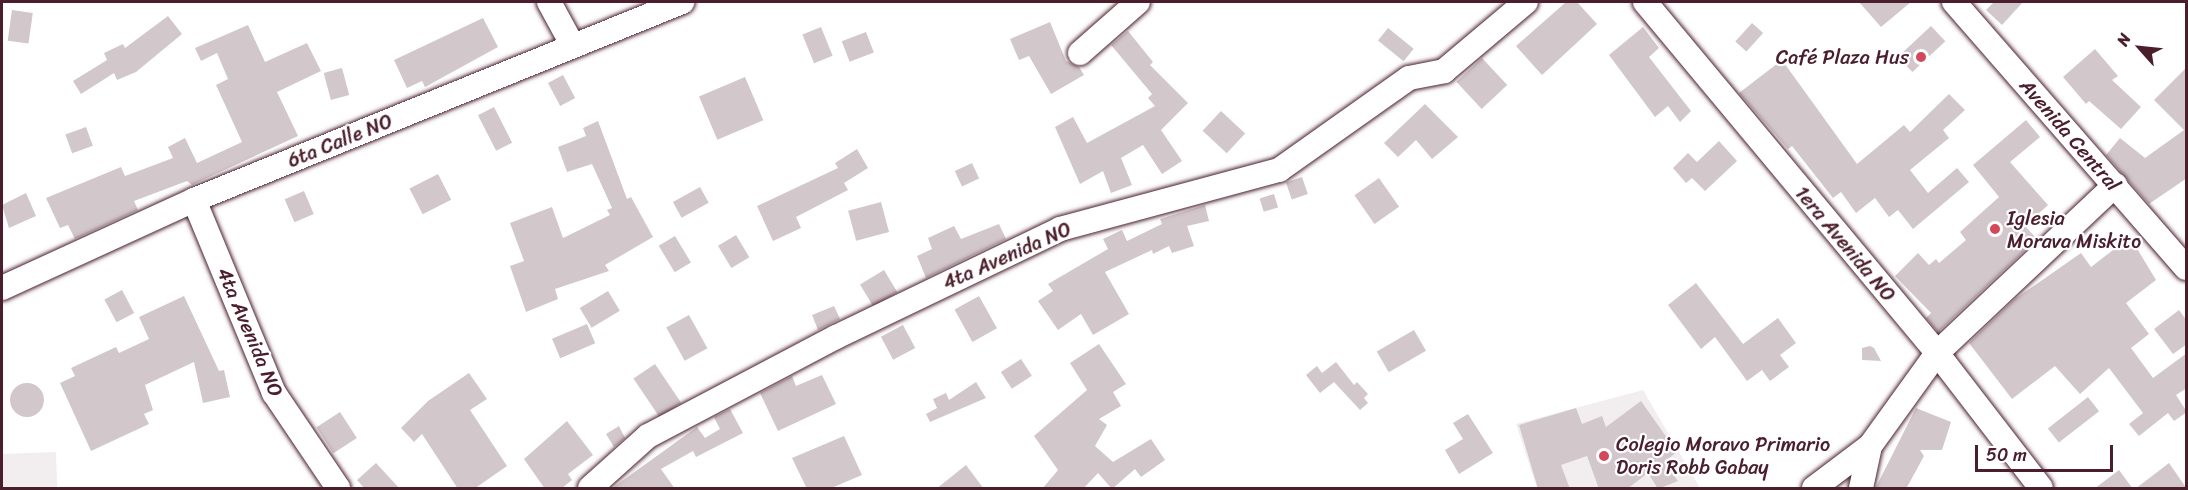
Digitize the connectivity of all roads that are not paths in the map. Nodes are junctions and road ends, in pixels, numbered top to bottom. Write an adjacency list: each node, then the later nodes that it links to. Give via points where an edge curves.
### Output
1 (549, 2): 7 (street)
2 (682, 2): 7 (street, 6ta Calle NO)
3 (1138, 2): 8 (street)
4 (1526, 2): 16 (street, 4ta Avenida NO, via 1444,71 1409,78 1279,170 1060,229 836,337 648,436)
5 (1646, 2): 13 (street, 1era Avenida NO)
6 (1954, 2): 9 (street, Avenida Central)
7 (573, 46): 10 (street, 6ta Calle NO)
8 (1080, 53)
9 (2115, 185): 11 (street, Avenida Central); 13 (street)
10 (194, 200): 12 (street, 6ta Calle NO); 15 (street, 4ta Avenida NO, via 274,393)
11 (2187, 268)
12 (2, 288)
13 (1937, 353): 14 (street); 19 (street, 1era Avenida NO)
14 (1870, 446): 17 (street); 18 (street)
15 (338, 489)
16 (590, 489)
17 (1815, 489)
18 (1861, 489)
19 (2041, 489)

